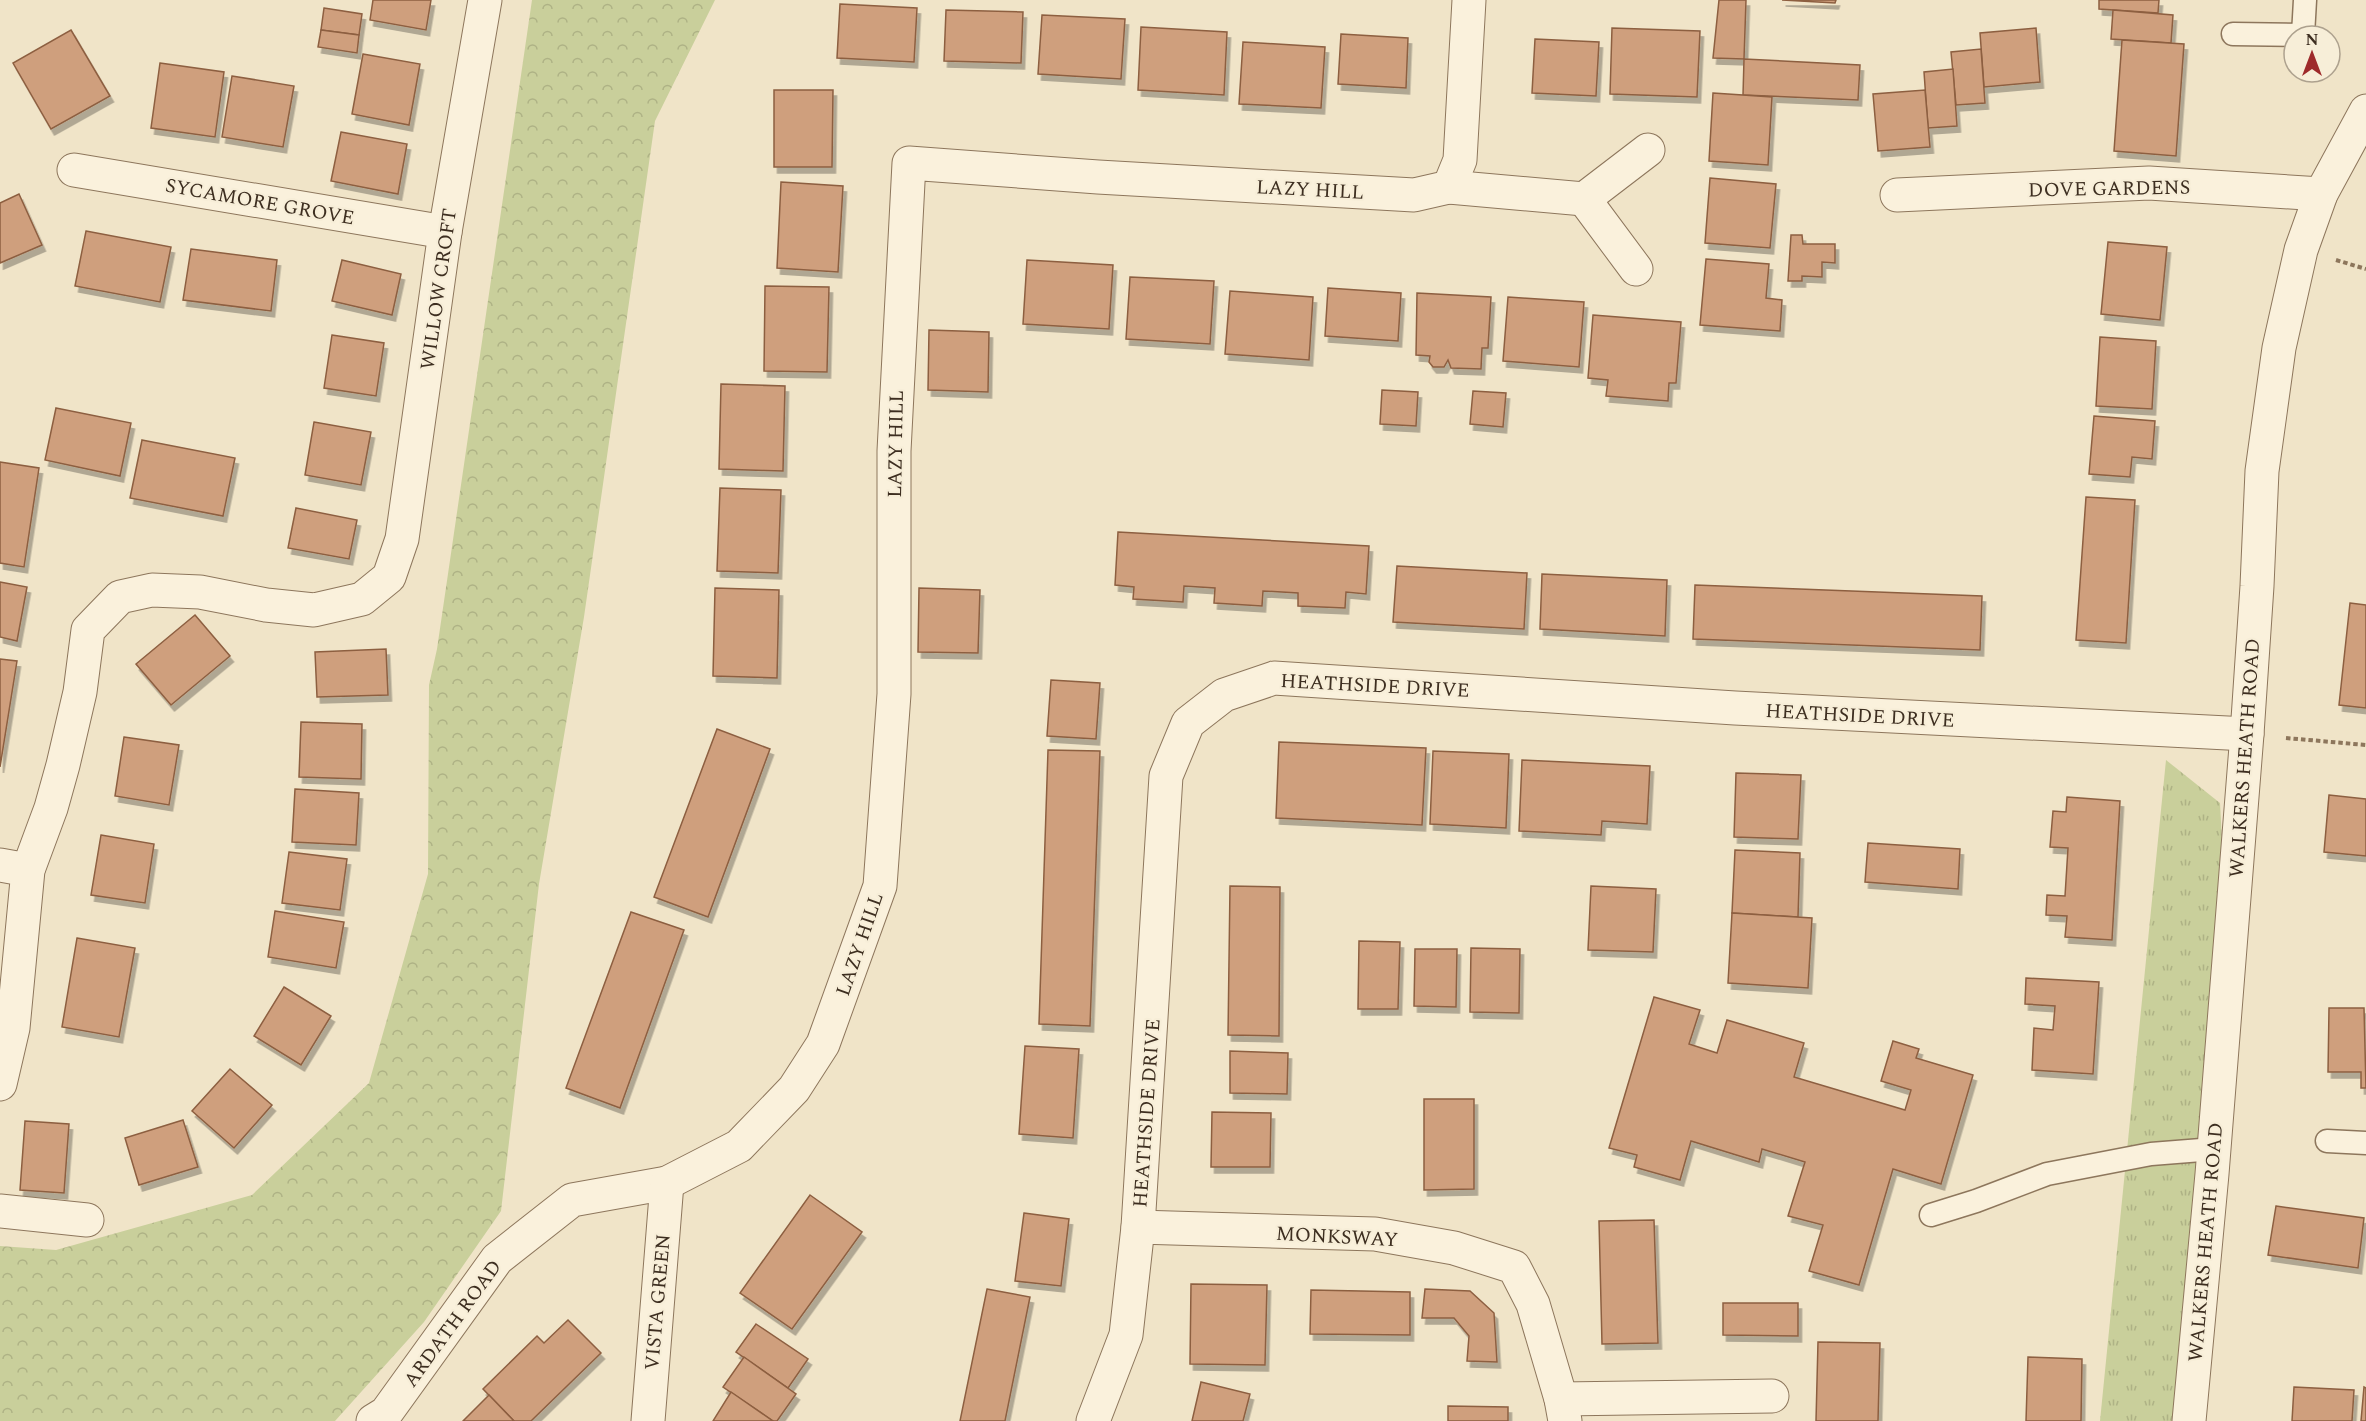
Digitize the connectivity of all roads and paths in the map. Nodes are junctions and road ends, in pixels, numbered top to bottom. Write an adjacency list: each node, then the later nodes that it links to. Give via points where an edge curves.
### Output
1 (485, 0): 12 (street, WILLOW CROFT)
2 (1469, 0): 8 (street, via 1460,160)
3 (2305, 0): 4 (lane, via 2303,35)
4 (2233, 34)
5 (2366, 111): 9 (street, WALKERS HEATH ROAD)
6 (1648, 150): 11 (street)
7 (75, 170): 12 (street, SYCAMORE GROVE)
8 (1449, 187): 11 (street, LAZY HILL); 21 (street, LAZY HILL, via 1414,195 909,163 894,451 894,694 880,886 823,1044 794,1089 739,1146)
9 (2321, 194): 10 (street, DOVE GARDENS, via 2149,183); 14 (street, WALKERS HEATH ROAD, via 2301,250 2278,348 2262,471)
10 (1897, 195)
11 (1584, 199): 13 (street)
12 (445, 232): 16 (street, WILLOW CROFT, via 402,538 388,577 362,599 314,610 200,592 152,590 120,597 88,630 80,692 51,808)
13 (1636, 269)
14 (2247, 734): 15 (path); 20 (street, WALKERS HEATH ROAD); 25 (street, HEATHSIDE DRIVE, via 1735,708 1274,678 1224,695 1188,723 1166,776)
15 (2366, 745)
16 (14, 867): 17 (street, via 13,1028)
17 (0, 1084)
18 (2327, 1142): 19 (lane)
19 (2366, 1143)
20 (2214, 1149): 23 (lane, via 2151,1154 2047,1174); 31 (street, WALKERS HEATH ROAD)
21 (667, 1183): 28 (street, ARDATH ROAD, via 572,1200 497,1259 386,1413); 29 (street, VISTA GREEN)
22 (0, 1211): 24 (street)
23 (1931, 1215)
24 (87, 1220)
25 (1138, 1227): 27 (street, MONKSWAY, via 1375,1234 1454,1248 1514,1267 1533,1304); 30 (street, HEATHSIDE DRIVE, via 1126,1335)
26 (1772, 1396): 27 (street)
27 (1563, 1410)
28 (374, 1421)
29 (648, 1421)
30 (1093, 1421)
31 (2189, 1421)

